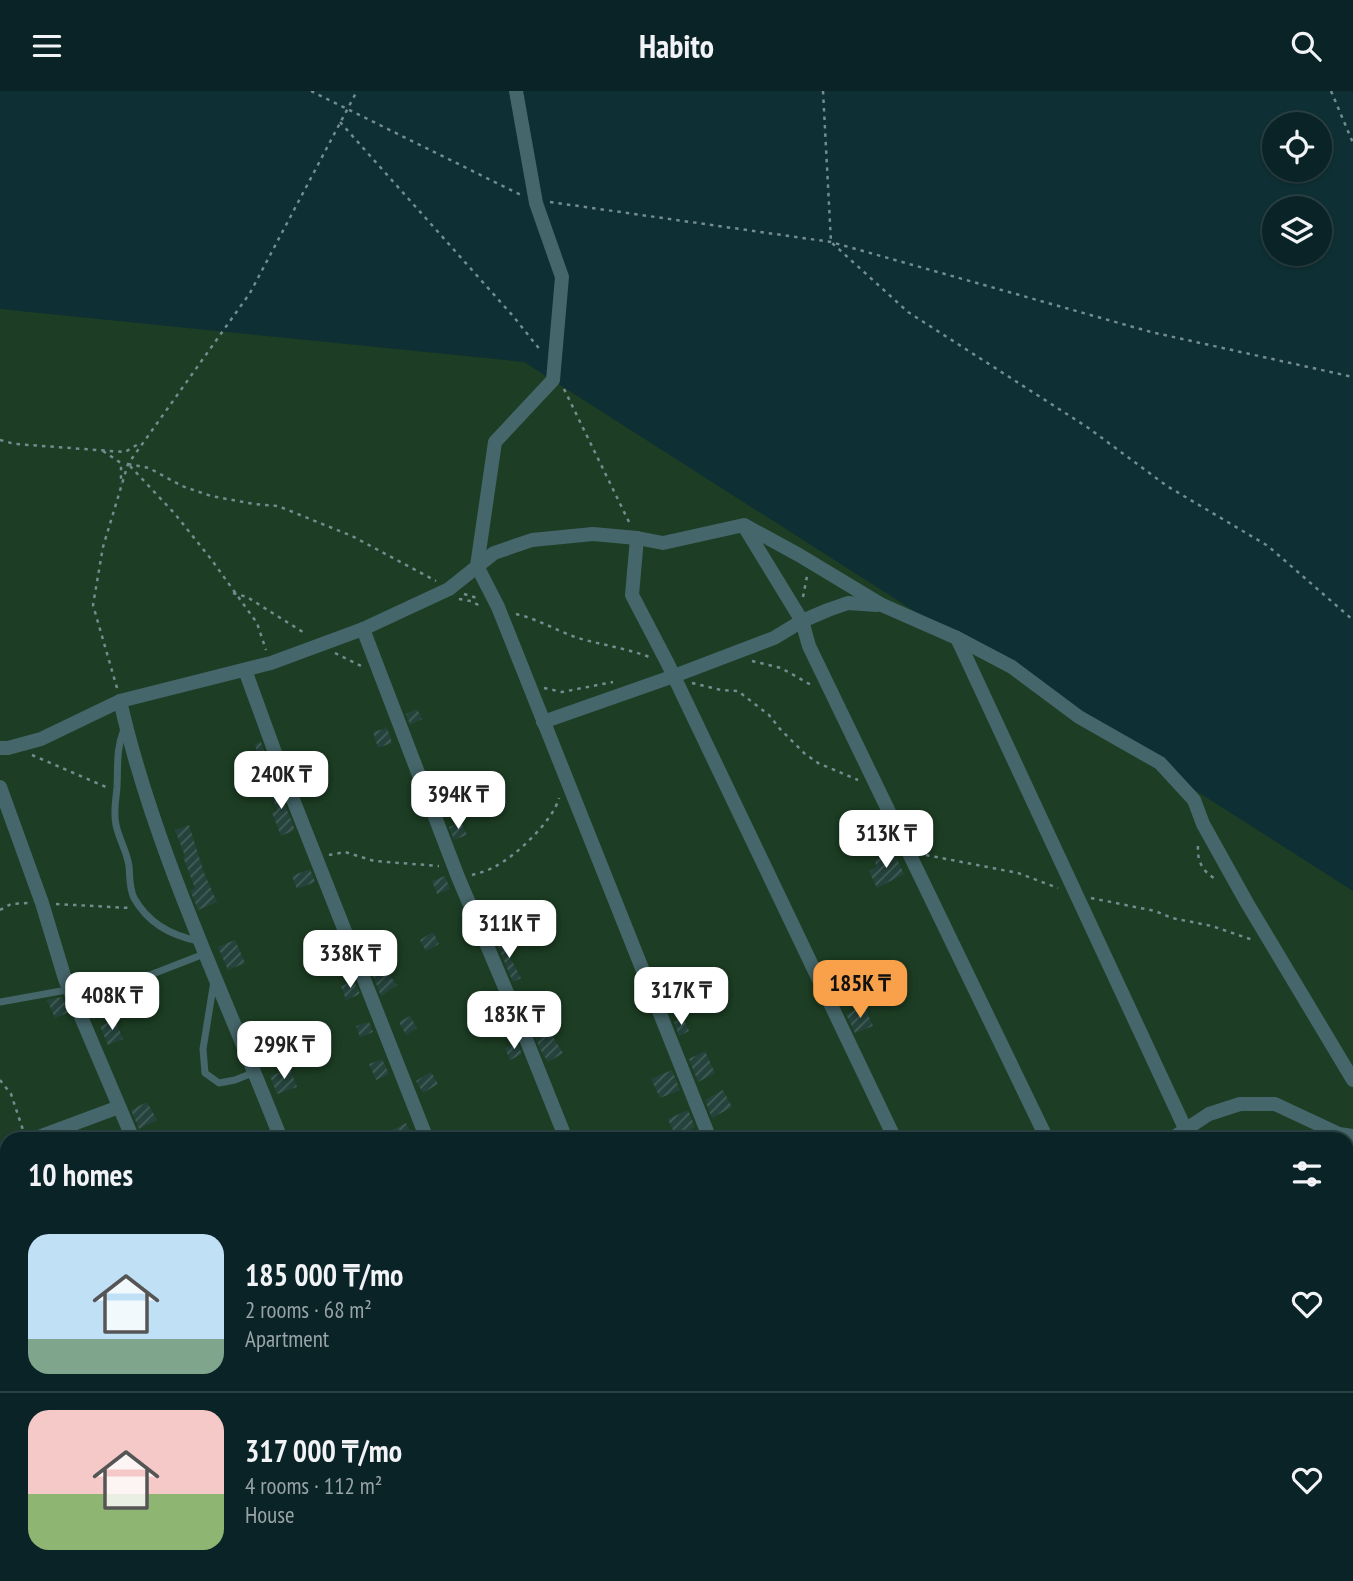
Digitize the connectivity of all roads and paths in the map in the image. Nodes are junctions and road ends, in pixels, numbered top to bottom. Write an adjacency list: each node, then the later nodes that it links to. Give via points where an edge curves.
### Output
1 (311, 91): 6 (path)
2 (356, 91): 6 (path)
3 (516, 91): 9 (street)
4 (822, 91): 10 (path)
5 (1331, 91): 8 (path)
6 (347, 109): 7 (path); 9 (path)
7 (340, 122): 11 (path); 14 (path, via 250,293)
8 (1353, 143)
9 (536, 203): 10 (path); 11 (street, via 562,277)
10 (831, 242): 12 (path, via 1151,332); 26 (path, via 908,312 1087,427 1167,486 1268,546)
11 (554, 367): 19 (path); 21 (street, via 553,380 495,442)
12 (1353, 377)
13 (0, 440): 15 (path)
14 (143, 441): 15 (path, via 125,452); 16 (path)
15 (102, 450): 17 (path, via 121,463)
16 (128, 464): 17 (path); 22 (path, via 149,468 211,496 278,506 380,550); 31 (path, via 174,513 257,623)
17 (121, 488): 37 (path, via 103,547 93,605)
18 (744, 525): 19 (street, via 663,543); 20 (street); 27 (street)
19 (636, 538): 21 (street, via 593,534 532,540 494,553); 33 (street, via 632,595)
20 (809, 561): 23 (street); 27 (path)
21 (477, 566): 22 (street); 25 (street)
22 (453, 594): 24 (path); 25 (path); 28 (street)
23 (882, 605): 27 (street, via 848,603); 29 (street)
24 (481, 607)
25 (498, 607): 33 (path, via 577,638 633,651); 34 (street)
26 (1353, 620)
27 (802, 621): 33 (street, via 774,638); 43 (street, via 809,646)
28 (363, 629): 31 (street); 47 (street)
29 (957, 639): 57 (street, via 1012,667 1079,717 1160,764 1194,800 1247,903); 68 (street)
30 (750, 660): 36 (path, via 781,668)
31 (271, 663): 32 (street)
32 (245, 670): 37 (street); 46 (street)
33 (671, 670): 38 (street); 43 (path, via 698,686 738,691 818,763); 66 (street)
34 (524, 674): 35 (path, via 539,686 562,692); 38 (street)
35 (618, 680)
36 (813, 686)
37 (120, 701): 39 (street); 40 (street, via 41,739)
38 (543, 722): 42 (street)
39 (126, 725): 45 (lane, via 116,758); 51 (street, via 137,770)
40 (0, 747)
41 (31, 755): 45 (path, via 88,781)
42 (564, 775): 47 (path, via 557,805 522,845 495,867 473,875); 65 (street)
43 (875, 784): 67 (street)
44 (0, 787): 48 (street)
45 (117, 788): 49 (lane, via 116,826 134,898)
46 (316, 858): 47 (path, via 345,852 374,861); 63 (street)
47 (456, 871): 64 (street)
48 (42, 903): 49 (path); 50 (path, via 11,904); 53 (street)
49 (144, 909): 51 (lane, via 158,925)
50 (0, 910)
51 (203, 947): 52 (street); 53 (lane, via 149,975)
52 (215, 977): 55 (street); 55 (lane, via 203,1049 205,1073 219,1083)
53 (70, 988): 54 (lane); 58 (street)
54 (0, 1002)
55 (255, 1072): 62 (street)
56 (0, 1080): 59 (path, via 11,1094)
57 (1353, 1080)
58 (120, 1107): 60 (street); 61 (street)
59 (24, 1132)
60 (52, 1132)
61 (130, 1132)
62 (278, 1132)
63 (423, 1132)
64 (563, 1132)
65 (707, 1132)
66 (892, 1132)
67 (1044, 1132)
68 (1187, 1132)
69 (1191, 1132): 70 (street, via 1209,1114 1240,1104 1275,1104)
70 (1336, 1132)

